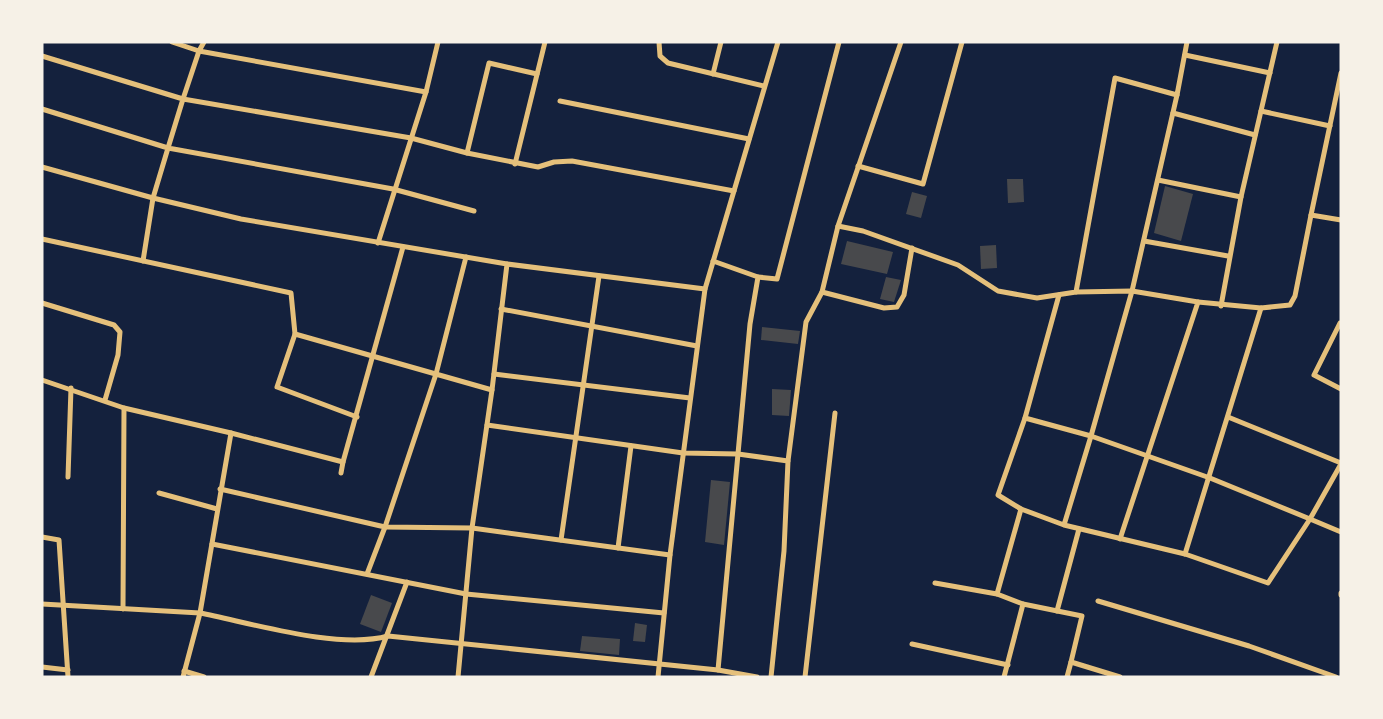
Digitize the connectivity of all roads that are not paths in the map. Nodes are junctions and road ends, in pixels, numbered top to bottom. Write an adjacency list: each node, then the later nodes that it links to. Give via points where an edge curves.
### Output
1 (172, 42): 13 (street)
2 (204, 42): 13 (street)
3 (438, 42): 21 (street)
4 (545, 42): 18 (street)
5 (659, 42): 19 (street, via 660,56 668,63)
6 (721, 42): 19 (street)
7 (777, 42): 20 (street)
8 (839, 42): 57 (street, via 777,279)
9 (901, 42): 35 (street)
10 (962, 42): 35 (street, via 923,184)
11 (1187, 42): 14 (street)
12 (1277, 42): 16 (street)
13 (199, 51): 21 (street); 23 (street)
14 (1185, 55): 16 (street); 22 (street)
15 (42, 56): 23 (street)
16 (1270, 73): 26 (street)
17 (1341, 73): 28 (street)
18 (537, 74): 33 (street, via 489,63); 34 (street)
19 (713, 74): 20 (street)
20 (764, 86): 31 (street)
21 (426, 92): 30 (street)
22 (1178, 94): 27 (street); 61 (street, via 1115,78)
23 (183, 99): 30 (street); 32 (street)
24 (560, 101): 31 (street)
25 (42, 109): 32 (street)
26 (1261, 111): 28 (street); 29 (street)
27 (1173, 113): 29 (street); 37 (street)
28 (1330, 126): 43 (street)
29 (1255, 135): 40 (street)
30 (411, 138): 33 (street); 38 (street)
31 (749, 140): 39 (street)
32 (168, 148): 38 (street); 41 (street)
33 (467, 153): 34 (street)
34 (515, 164): 39 (street, via 538,167 572,161)
35 (858, 166): 45 (street)
36 (42, 167): 41 (street)
37 (1158, 180): 40 (street); 47 (street)
38 (393, 189): 42 (street); 48 (street)
39 (734, 191): 54 (street)
40 (1241, 197): 51 (street)
41 (153, 198): 48 (street, via 242,219); 53 (street)
42 (474, 210)
43 (1311, 215): 44 (street); 66 (street, via 1295,296 1290,305)
44 (1341, 220)
45 (838, 226): 50 (street); 60 (street)
46 (42, 239): 53 (street)
47 (1144, 241): 51 (street); 59 (street)
48 (378, 243): 49 (street)
49 (403, 247): 52 (street); 72 (street)
50 (912, 248): 60 (street, via 904,295 897,308); 62 (street, via 958,265 998,291 1037,298)
51 (1228, 256): 65 (street)
52 (466, 258): 55 (street); 73 (street)
53 (143, 261): 70 (street, via 291,293)
54 (713, 261): 57 (street); 58 (street)
55 (507, 264): 56 (street); 67 (street)
56 (599, 276): 58 (street); 69 (street)
57 (758, 277): 93 (street)
58 (705, 290): 71 (street)
59 (1132, 291): 61 (street); 63 (street); 89 (street)
60 (822, 292): 95 (street, via 806,322)
61 (1076, 292): 62 (street)
62 (1059, 295): 86 (street)
63 (1198, 302): 65 (street); 94 (street)
64 (42, 303): 81 (street, via 114,325 120,332 118,355)
65 (1221, 306): 66 (street)
66 (1261, 308): 85 (street)
67 (501, 309): 69 (street); 74 (street)
68 (1340, 323): 78 (street, via 1314,375)
69 (591, 326): 71 (street); 76 (street)
70 (295, 334): 72 (street); 84 (street, via 277,387)
71 (697, 346): 80 (street)
72 (373, 357): 73 (street); 84 (street)
73 (435, 374): 79 (street); 107 (street)
74 (494, 374): 76 (street); 79 (street)
75 (42, 380): 77 (street)
76 (583, 383): 80 (street); 90 (street)
77 (71, 388): 81 (street); 99 (street)
78 (1341, 389)
79 (492, 390): 87 (street)
80 (690, 398): 92 (street)
81 (105, 400): 82 (street)
82 (124, 408): 88 (street); 127 (street)
83 (836, 412): 148 (street)
84 (357, 417): 96 (street)
85 (1228, 417): 97 (street); 100 (street)
86 (1025, 418): 89 (street); 104 (street, via 998,495)
87 (487, 425): 90 (street); 108 (street)
88 (231, 433): 96 (street); 101 (street)
89 (1091, 436): 94 (street); 106 (street)
90 (576, 438): 91 (street); 113 (street)
91 (631, 446): 92 (street); 115 (street)
92 (683, 453): 93 (street); 117 (street)
93 (738, 454): 95 (street); 139 (street)
94 (1148, 455): 100 (street); 112 (street)
95 (788, 461): 147 (street, via 784,552)
96 (343, 462): 98 (street)
97 (1341, 464): 105 (street)
98 (340, 473)
99 (68, 477)
100 (1210, 478): 105 (street); 116 (street)
101 (220, 489): 103 (street); 107 (street)
102 (159, 493): 103 (street)
103 (217, 509): 114 (street)
104 (1021, 509): 106 (street); 122 (street)
105 (1310, 519): 110 (street); 116 (street, via 1268,583)
106 (1065, 525): 109 (street)
107 (385, 527): 108 (street); 118 (street)
108 (472, 528): 113 (street); 121 (street)
109 (1079, 529): 112 (street); 128 (street)
110 (1341, 532)
111 (42, 537): 126 (street, via 59,540)
112 (1120, 538): 116 (street)
113 (561, 540): 115 (street)
114 (212, 544): 118 (street); 129 (street)
115 (618, 548): 117 (street)
116 (1185, 554)
117 (670, 555): 130 (street)
118 (367, 574): 119 (street)
119 (407, 582): 121 (street); 131 (street)
120 (935, 583): 122 (street)
121 (466, 594): 130 (street); 132 (street)
122 (998, 594): 125 (street)
123 (1098, 601): 152 (street, via 1249,646)
124 (42, 604): 126 (street)
125 (1023, 604): 128 (street); 136 (street)
126 (66, 606): 127 (street); 138 (street)
127 (123, 609): 129 (street)
128 (1057, 611): 134 (street, via 1082,616)
129 (200, 613): 131 (street, via 330,639 376,640); 140 (street)
130 (664, 613): 135 (street)
131 (388, 636): 132 (street); 143 (street)
132 (461, 643): 135 (street); 144 (street)
133 (912, 644): 136 (street)
134 (1071, 662): 150 (street); 151 (street)
135 (659, 664): 139 (street); 145 (street)
136 (1008, 665): 149 (street)
137 (42, 667): 138 (street)
138 (68, 670): 141 (street)
139 (718, 670): 146 (street)
140 (183, 674): 142 (street)
141 (68, 677)
142 (204, 677)
143 (371, 677)
144 (458, 677)
145 (658, 677)
146 (757, 677)
147 (771, 677)
148 (805, 677)
149 (1004, 677)
150 (1067, 677)
151 (1120, 677)
152 (1336, 677)

